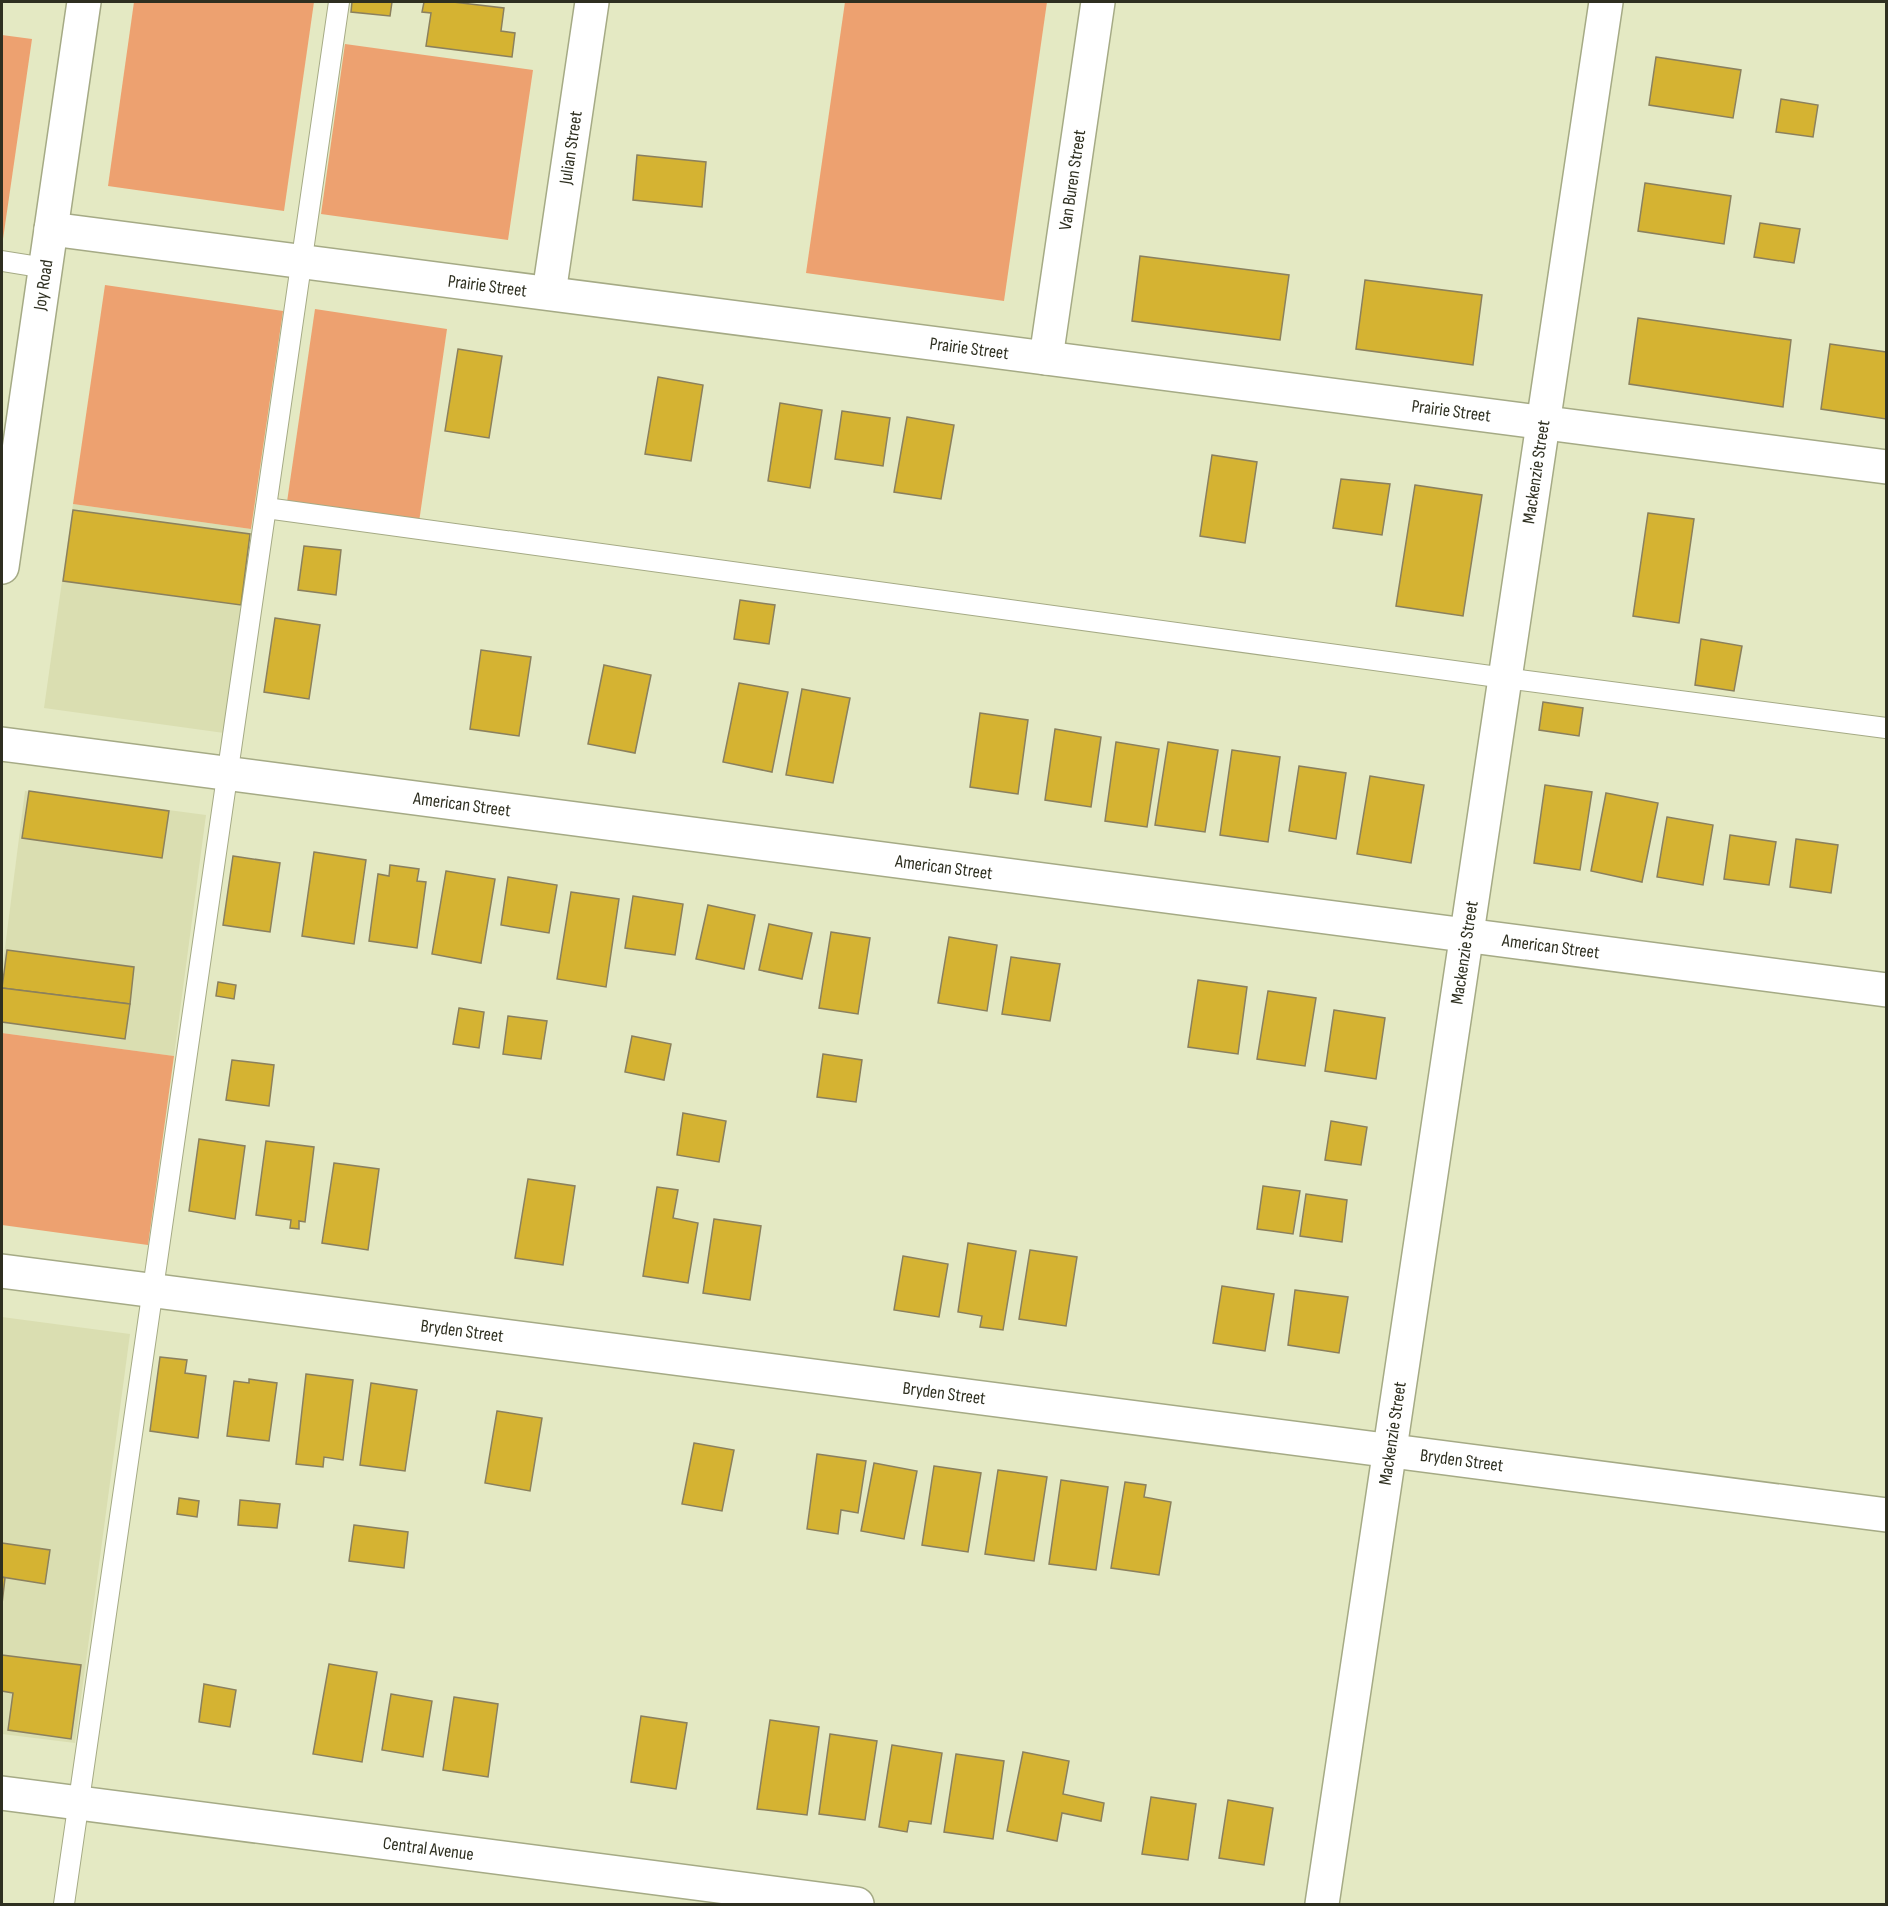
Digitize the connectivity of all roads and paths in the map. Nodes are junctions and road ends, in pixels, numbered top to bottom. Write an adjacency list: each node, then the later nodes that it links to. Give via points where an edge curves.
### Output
1 (84, 2): 6 (street, Joy Road)
2 (339, 2): 8 (lane)
3 (592, 2): 10 (street, Julian Street)
4 (1098, 2): 11 (street, Van Buren Street)
5 (1606, 2): 12 (street, Mackenzie Street)
6 (51, 229): 8 (street, Prairie Street); 9 (street, Joy Road)
7 (2, 261): 9 (lane)
8 (301, 261): 10 (street, Prairie Street); 14 (lane)
9 (45, 268): 15 (street, Joy Road)
10 (549, 294): 11 (street, Prairie Street)
11 (1046, 358): 12 (street, Prairie Street)
12 (1543, 423): 13 (street, Prairie Street); 17 (street, Mackenzie Street)
13 (1887, 467)
14 (266, 508): 17 (lane); 20 (lane)
15 (4, 533): 16 (street, Joy Road)
16 (2, 567)
17 (1505, 678): 18 (lane); 21 (street, Mackenzie Street)
18 (1887, 728)
19 (2, 744): 20 (street, American Street)
20 (228, 774): 21 (street, American Street); 24 (lane)
21 (1467, 935): 22 (street, American Street); 25 (street, Mackenzie Street)
22 (1887, 990)
23 (2, 1271): 24 (street, Bryden Street)
24 (152, 1292): 25 (street, Bryden Street); 28 (lane)
25 (1390, 1451): 26 (street, Bryden Street); 31 (street, Mackenzie Street)
26 (1887, 1515)
27 (2, 1793): 28 (street, Central Avenue)
28 (79, 1803): 29 (lane); 30 (street, Central Avenue)
29 (64, 1905)
30 (856, 1905)
31 (1323, 1905)

